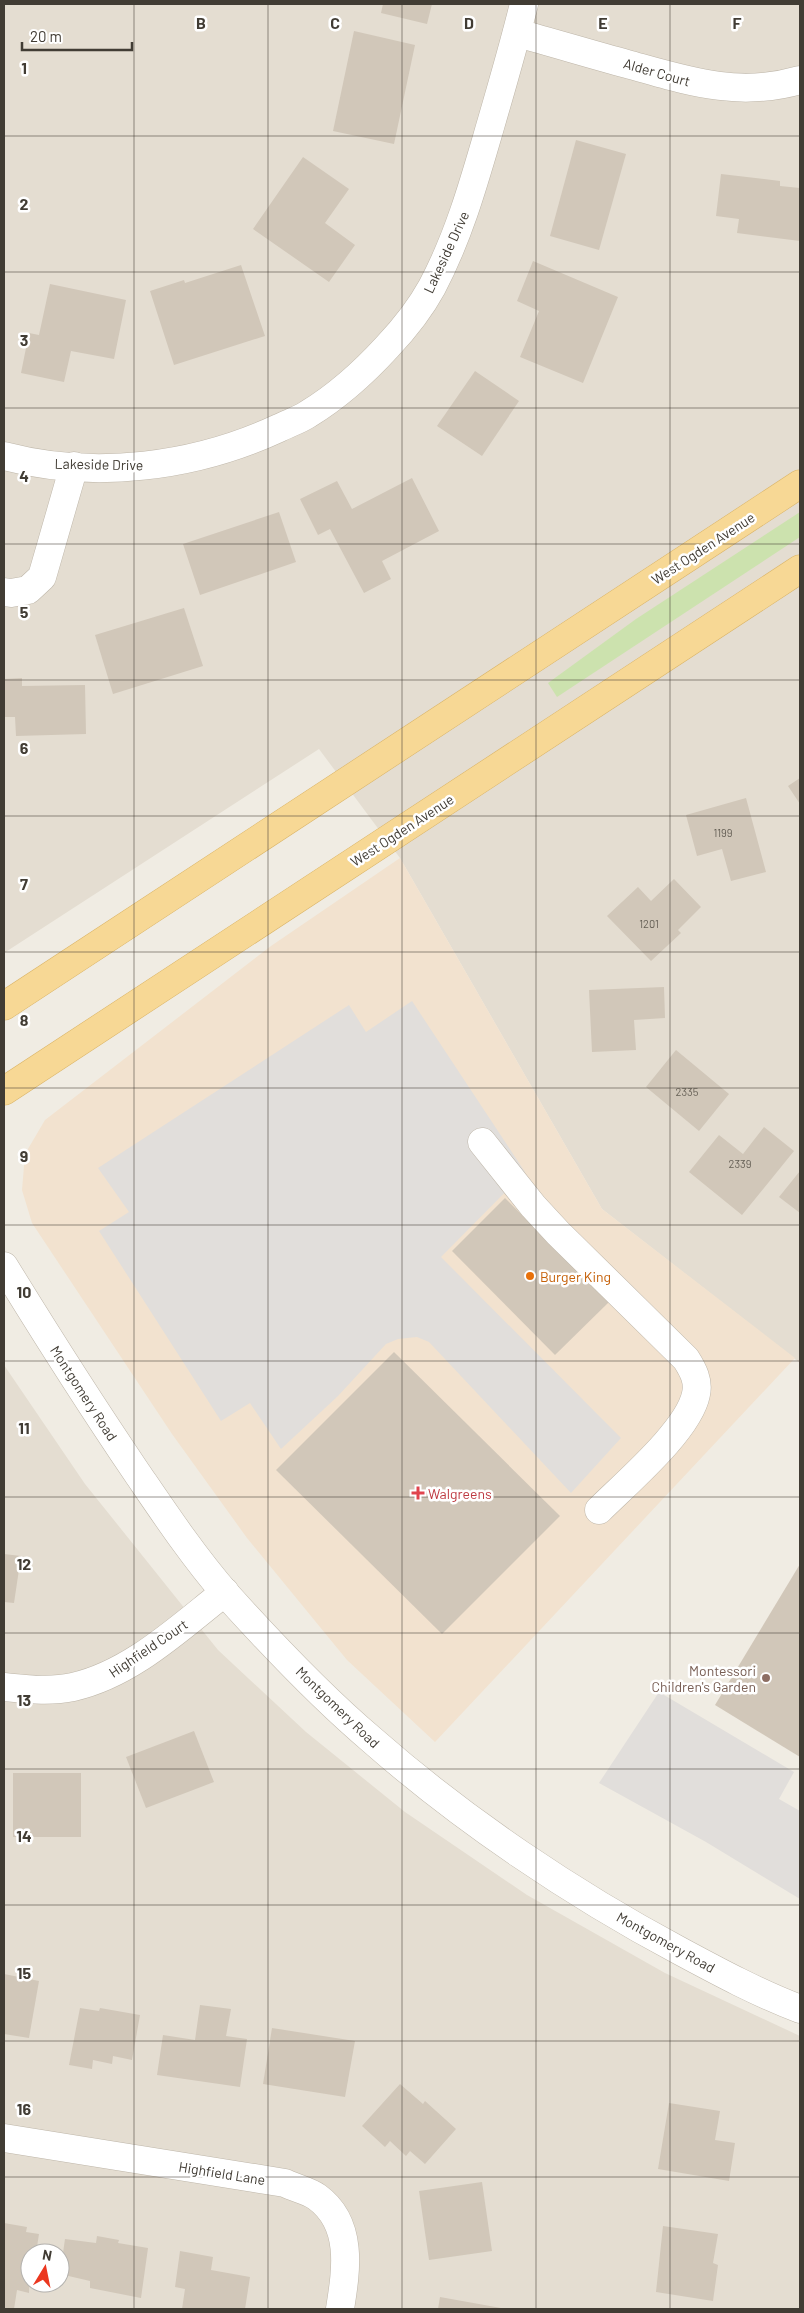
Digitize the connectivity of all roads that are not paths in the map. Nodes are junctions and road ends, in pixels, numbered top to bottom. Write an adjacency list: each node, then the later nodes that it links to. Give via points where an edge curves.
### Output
1 (524, 4): 2 (street, Lakeside Drive)
2 (516, 33): 3 (street, Alder Court, via 701,85 763,88); 5 (street, Lakeside Drive, via 470,199 454,241 432,288 410,320 367,369 308,414 252,441 184,460 136,467)
3 (800, 80)
4 (4, 456): 5 (street, Lakeside Drive, via 25,462)
5 (74, 466): 8 (street, via 42,577 28,590 11,594)
6 (800, 484): 9 (main road, West Ogden Avenue)
7 (800, 569): 10 (main road, West Ogden Avenue)
8 (4, 592)
9 (4, 1006)
10 (4, 1091)
11 (482, 1142): 13 (street, via 533,1206 686,1358 696,1376 697,1392 691,1411 673,1435)
12 (4, 1266): 14 (street, Montgomery Road, via 80,1390 176,1529)
13 (599, 1510)
14 (225, 1592): 15 (street, Highfield Court, via 110,1676 72,1687 34,1690); 16 (street, Montgomery Road, via 305,1677 371,1740 510,1847 586,1898 653,1937 733,1979)
15 (4, 1687)
16 (800, 2009)
17 (4, 2138): 18 (street, Highfield Lane, via 285,2183 317,2196 337,2217 346,2247 346,2276)
18 (340, 2309)

